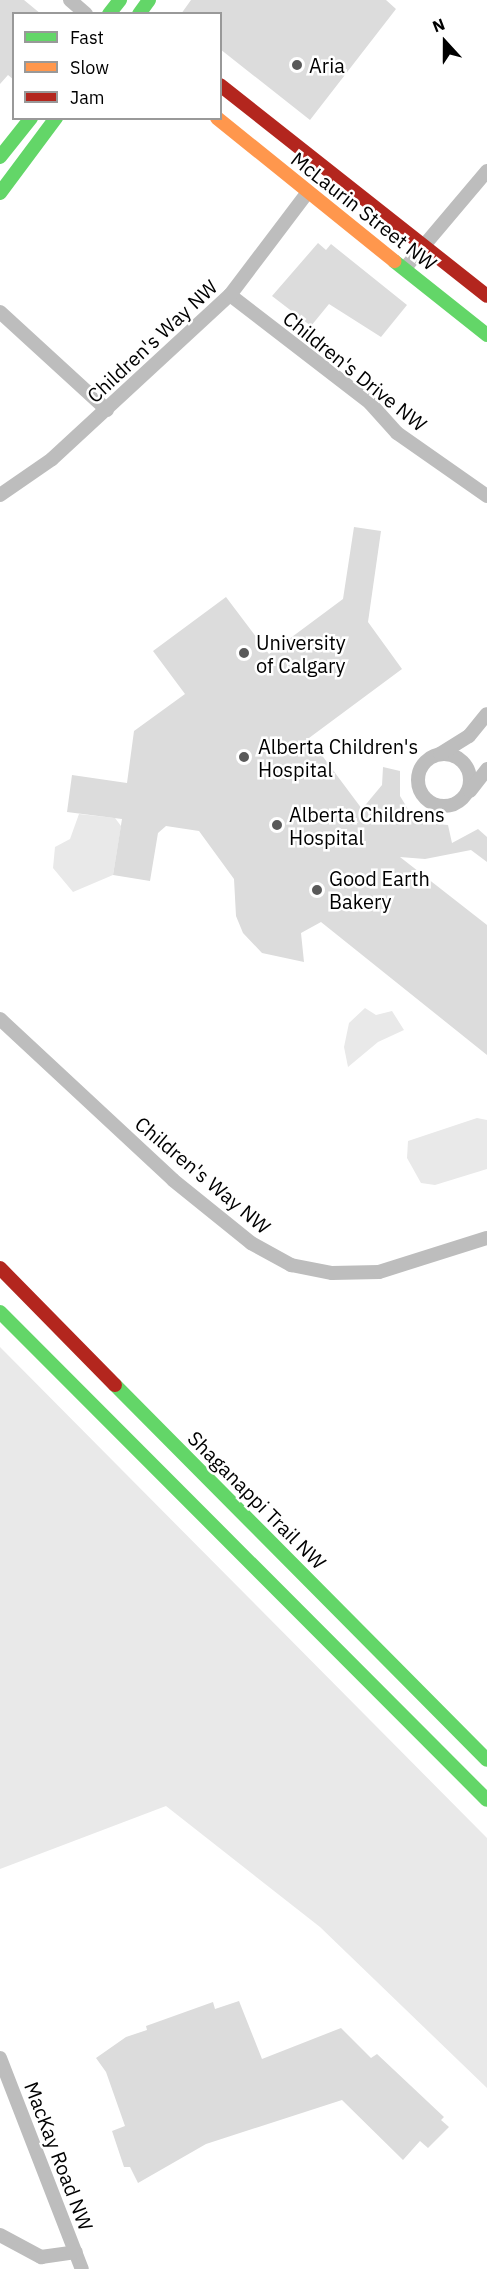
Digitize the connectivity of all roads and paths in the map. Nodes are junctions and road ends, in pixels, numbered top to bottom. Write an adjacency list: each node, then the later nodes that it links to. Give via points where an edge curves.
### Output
1 (70, 0): 2 (street)
2 (84, 12)
3 (222, 87): 11 (main road, McLaurin Street NW)
4 (29, 120): 7 (main road)
5 (55, 120): 10 (main road)
6 (219, 120): 9 (main road, McLaurin Street NW)
7 (0, 157)
8 (487, 171): 11 (street)
9 (308, 192): 12 (main road, McLaurin Street NW); 13 (street, Children's Way NW)
10 (0, 193)
11 (424, 247): 12 (street); 14 (main road, McLaurin Street NW)
12 (405, 268): 16 (main road, McLaurin Street NW)
13 (230, 295): 17 (street, Children's Way NW); 19 (street, Children's Drive NW, via 370,403 397,433)
14 (487, 296)
15 (0, 312): 17 (street)
16 (487, 335)
17 (107, 410): 18 (street, Children's Way NW, via 52,459)
18 (0, 495)
19 (487, 496)
20 (487, 714): 21 (street, via 469,736)
21 (440, 754): 23 (street, via 463,761 471,776); 23 (street, via 420,771 423,796 447,807)
22 (487, 769): 23 (street)
23 (468, 792)
24 (0, 1019): 25 (street, Children's Way NW, via 173,1180 251,1243 291,1265 332,1273 379,1272)
25 (487, 1238)
26 (0, 1268): 28 (main road, Shaganappi Trail NW)
27 (0, 1312): 29 (main road)
28 (487, 1760)
29 (487, 1800)
30 (0, 2058): 32 (street, MacKay Road NW)
31 (0, 2235): 32 (street, via 41,2257)
32 (76, 2252): 33 (street, MacKay Road NW)
33 (82, 2269)

